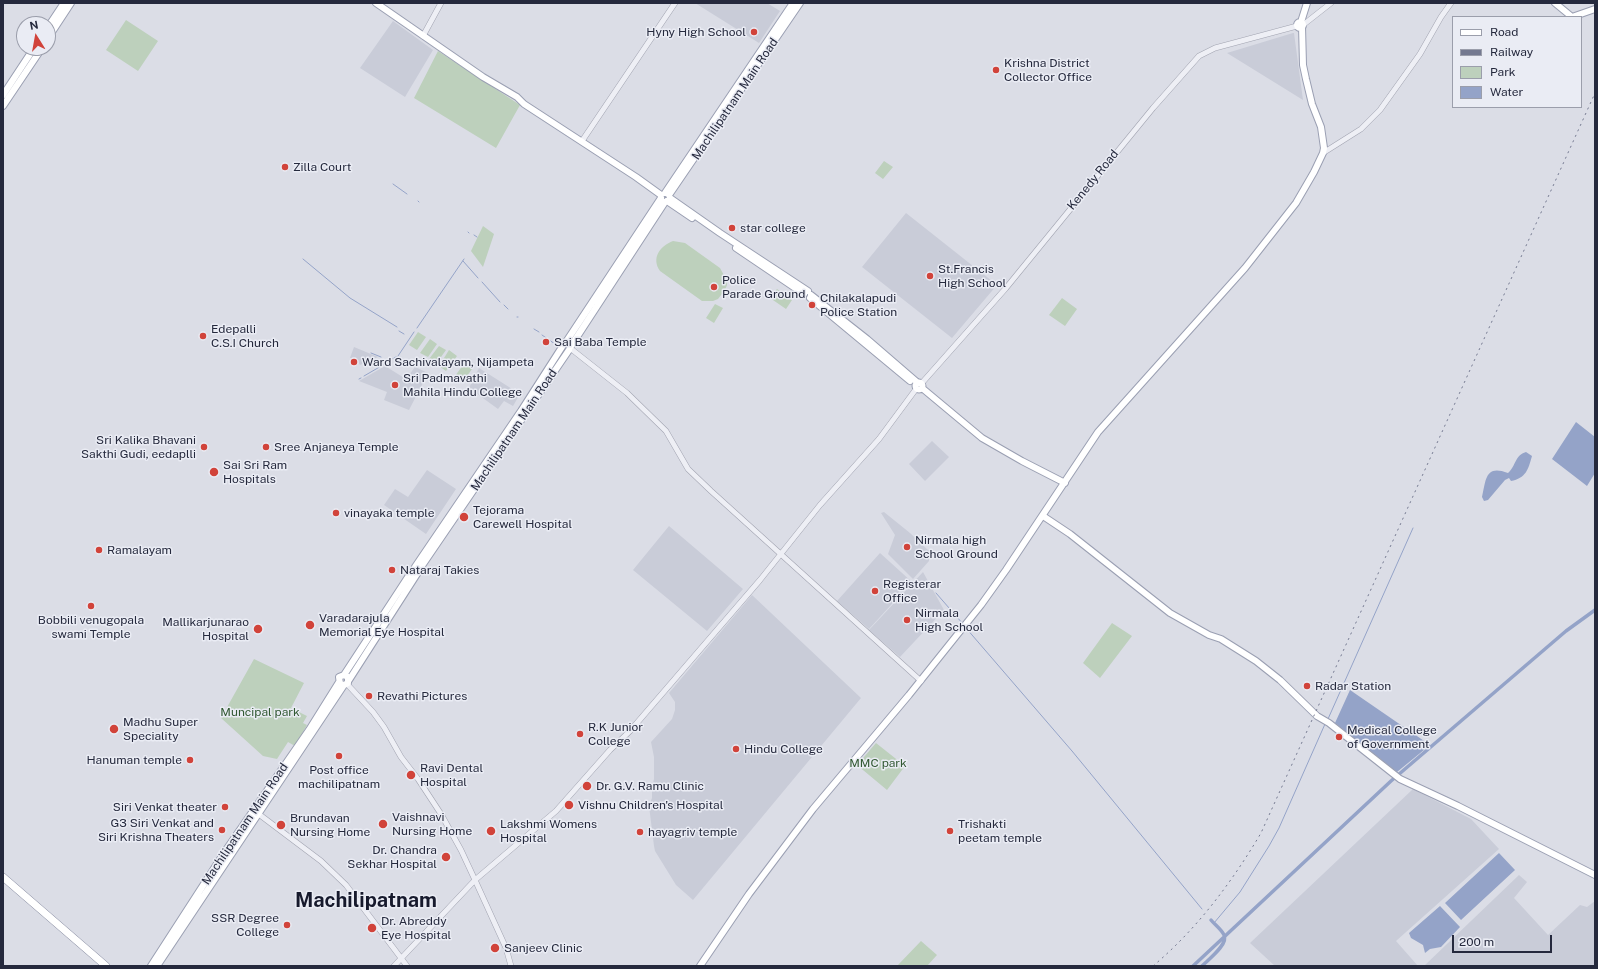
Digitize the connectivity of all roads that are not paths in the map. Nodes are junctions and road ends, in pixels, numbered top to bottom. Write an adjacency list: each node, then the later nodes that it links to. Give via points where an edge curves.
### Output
1 (64, 3): 13 (main road)
2 (71, 3): 17 (main road)
3 (376, 3): 18 (main road)
4 (441, 3): 18 (street)
5 (675, 3): 23 (street)
6 (793, 3): 25 (main road, Machilipatnam Main Road)
7 (800, 3): 25 (main road, Machilipatnam Main Road)
8 (1305, 3): 16 (main road)
9 (1331, 3): 16 (street)
10 (1451, 3): 24 (street, via 1420,54 1380,110 1361,129)
11 (1555, 3): 14 (main road)
12 (1595, 10): 15 (main road)
13 (55, 16)
14 (1571, 16)
15 (1575, 16)
16 (1300, 24): 24 (main road, via 1303,65 1312,104 1321,127); 27 (street, Kenedy Road, via 1214,48 1199,56 1153,108 1006,288)
17 (56, 26)
18 (423, 36): 23 (main road)
19 (29, 56): 21 (main road)
20 (37, 56): 22 (main road)
21 (3, 95)
22 (3, 106)
23 (582, 141): 25 (main road)
24 (1323, 153): 28 (main road, via 1296,203 1278,228 1235,280 1098,432)
25 (665, 197): 26 (main road, Machilipatnam Main Road); 27 (main road, via 856,329)
26 (568, 347): 30 (street, via 623,389 645,410 669,434 688,469); 31 (main road, Machilipatnam Main Road, via 521,411)
27 (919, 386): 28 (main road, via 982,438); 30 (street, Kenedy Road, via 879,439)
28 (1065, 483): 29 (main road)
29 (1043, 516): 32 (main road, via 1004,574); 35 (main road, via 1070,534 1170,613 1221,639 1256,661 1318,716 1398,778)
30 (780, 553): 32 (street); 37 (street, Kenedy Road, via 760,580 630,731 556,811)
31 (416, 570): 33 (main road, Machilipatnam Main Road); 33 (main road, Machilipatnam Main Road, via 344,675 340,677)
32 (921, 681): 45 (main road, via 791,838)
33 (345, 683): 34 (main road, Machilipatnam Main Road, via 281,782); 37 (street, via 384,727 401,757 441,814)
34 (256, 812): 38 (street, via 321,861 346,885); 40 (main road, Machilipatnam Main Road, via 226,850); 41 (main road, Machilipatnam Main Road)
35 (1595, 875)
36 (3, 877): 39 (highway)
37 (475, 880): 38 (street, Kenedy Road); 44 (street, via 506,948)
38 (401, 959): 42 (street, Kenedy Road); 43 (street)
39 (106, 966)
40 (151, 966)
41 (157, 966)
42 (394, 966)
43 (407, 966)
44 (511, 966)
45 (700, 966)

